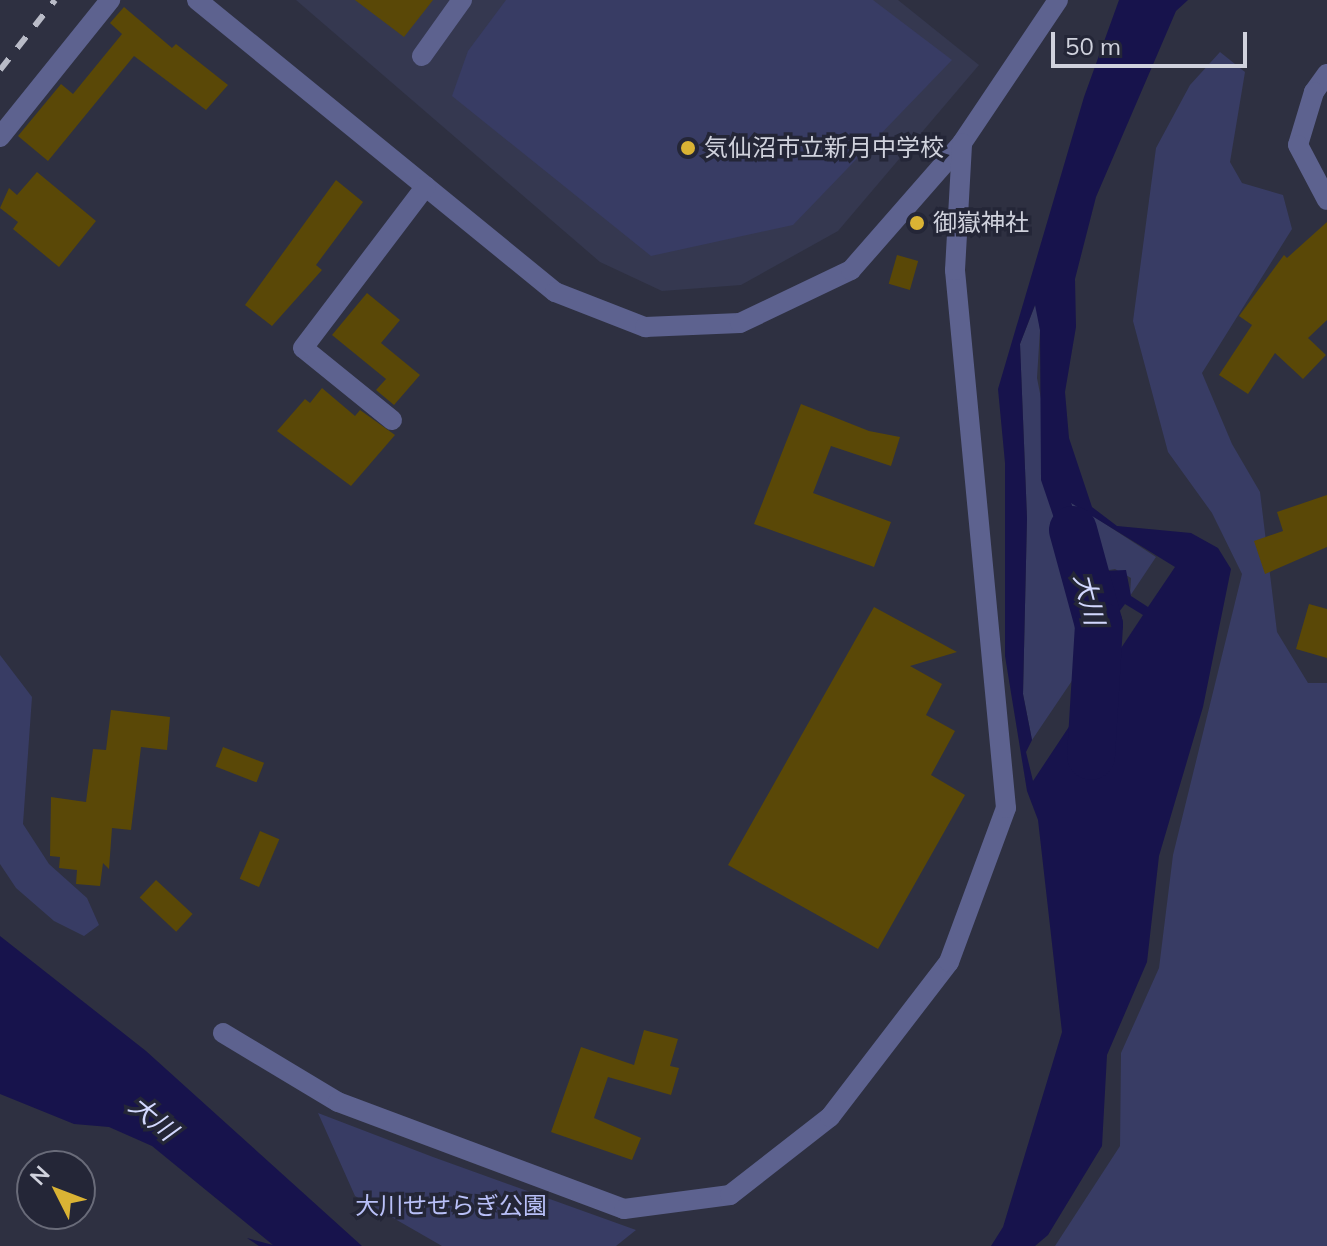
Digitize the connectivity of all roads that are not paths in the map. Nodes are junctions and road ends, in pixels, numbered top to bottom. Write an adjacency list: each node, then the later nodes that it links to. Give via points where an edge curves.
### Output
1 (110, 0): 7 (street)
2 (197, 0): 9 (street)
3 (462, 0): 5 (street)
4 (1058, 0): 8 (street)
5 (422, 56)
6 (1327, 74): 10 (street, via 1314,92 1298,145)
7 (0, 137)
8 (962, 143): 9 (street, via 851,270 740,323 645,327 555,292); 12 (street, via 955,270 1006,808 949,962 830,1117 730,1195 624,1209 338,1102)
9 (426, 186): 11 (street, via 303,348)
10 (1327, 200)
11 (392, 420)
12 (223, 1033)

